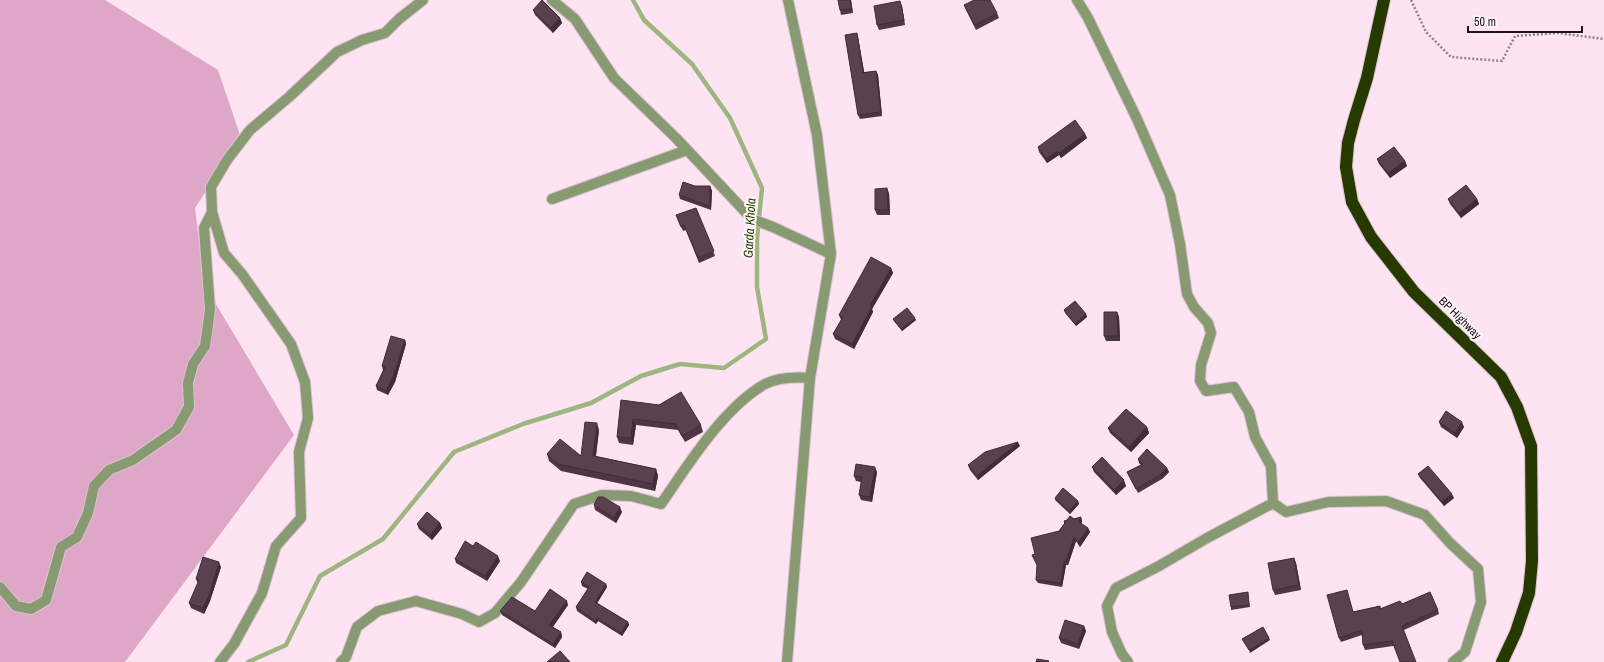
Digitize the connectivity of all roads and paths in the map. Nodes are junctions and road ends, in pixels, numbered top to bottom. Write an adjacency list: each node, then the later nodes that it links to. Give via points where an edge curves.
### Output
1 (423, 0): 10 (street, via 386,33 362,40 337,52 250,130 227,160 211,187)
2 (552, 0): 8 (street, via 575,19 614,78)
3 (788, 0): 11 (street, via 817,135)
4 (1077, 0): 13 (street, via 1137,119 1170,195 1187,294 1208,323 1211,333 1201,365 1200,381 1206,391 1234,387 1250,412 1255,437 1271,466)
5 (1384, 0): 20 (highway, BP Highway, via 1367,78 1348,143 1346,167 1352,202 1371,237 1414,292 1501,377 1517,407 1531,446 1532,561 1529,593 1516,632)
6 (1411, 0): 7 (path, via 1426,32 1451,57 1502,61 1515,36 1558,33)
7 (1604, 39)
8 (687, 150): 9 (street); 11 (street, via 752,219)
9 (552, 199)
10 (212, 212): 14 (street, via 204,228 210,309 205,346 193,364 188,383 189,407 176,430 133,460 108,470 94,486 88,514 77,537 61,547 46,600 31,609 16,606); 15 (street, via 224,253 242,274 291,344 305,382 308,418 299,452 301,518 276,546 262,593 234,644)
11 (831, 254): 12 (street)
12 (810, 378): 16 (street, via 791,377 766,384 736,406 661,504 631,496 602,495 574,504 521,582 496,613 479,622 462,614 416,601 378,611 357,627 346,657); 17 (street)
13 (1273, 503): 18 (street, via 1116,588 1107,606 1112,632); 19 (street, via 1286,512 1328,502 1386,501 1425,515 1478,569 1481,602 1465,652)
14 (0, 587)
15 (220, 662)
16 (341, 662)
17 (787, 662)
18 (1128, 662)
19 (1454, 662)
20 (1502, 662)

